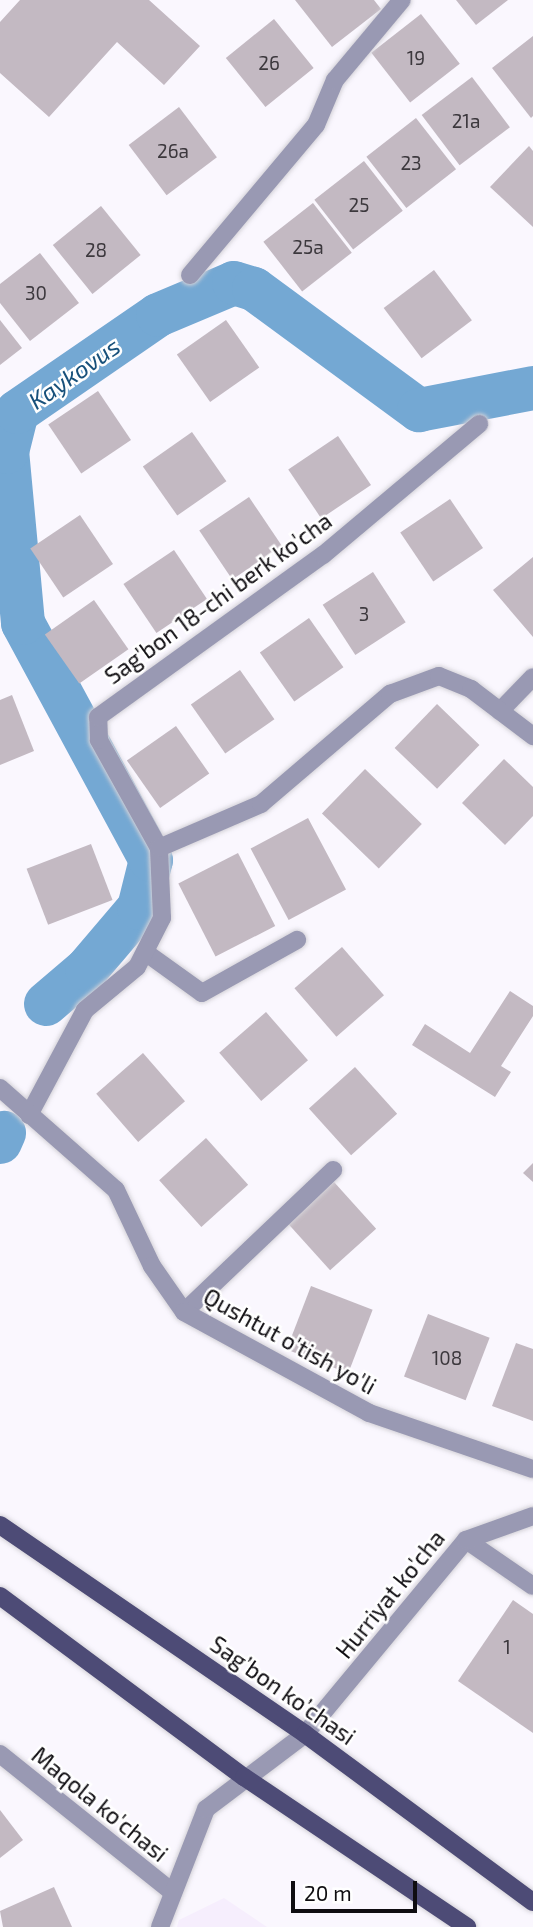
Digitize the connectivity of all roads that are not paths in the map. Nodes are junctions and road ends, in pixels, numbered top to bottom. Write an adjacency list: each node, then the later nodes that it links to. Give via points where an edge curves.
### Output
1 (402, 0): 2 (street, via 335,80 316,125)
2 (190, 275)
3 (480, 424): 7 (street, Sag'bon 18-chi berk ko'cha, via 323,555 98,717 99,740)
4 (533, 677): 5 (street)
5 (500, 712): 6 (street); 7 (street, via 439,676 390,694 261,804)
6 (533, 736)
7 (159, 848): 9 (street, via 162,918)
8 (297, 940): 9 (street, via 202,993)
9 (145, 952): 11 (street, via 137,967 85,1010)
10 (0, 1088): 11 (street, Qushtut o'tish yo'li)
11 (29, 1115): 13 (street, Qushtut o'tish yo'li, via 116,1191 152,1266)
12 (332, 1170): 13 (street)
13 (184, 1312): 14 (street, Qushtut o'tish yo'li, via 369,1413)
14 (533, 1469)
15 (533, 1516): 17 (street, Hurriyat ko'cha)
16 (0, 1525): 20 (main road, Sag’bon ko’chasi)
17 (466, 1540): 18 (street); 20 (street, Hurriyat ko'cha)
18 (533, 1586)
19 (0, 1596): 22 (main road)
20 (305, 1734): 22 (street, Maqola ko'chasi); 24 (main road, Sag’bon ko’chasi)
21 (0, 1754): 23 (street, Maqola ko'chasi)
22 (244, 1777): 23 (street, Maqola ko'chasi, via 206,1809); 26 (main road)
23 (170, 1891): 25 (street, Maqola ko'chasi)
24 (533, 1902)
25 (160, 1927)
26 (467, 1927)

